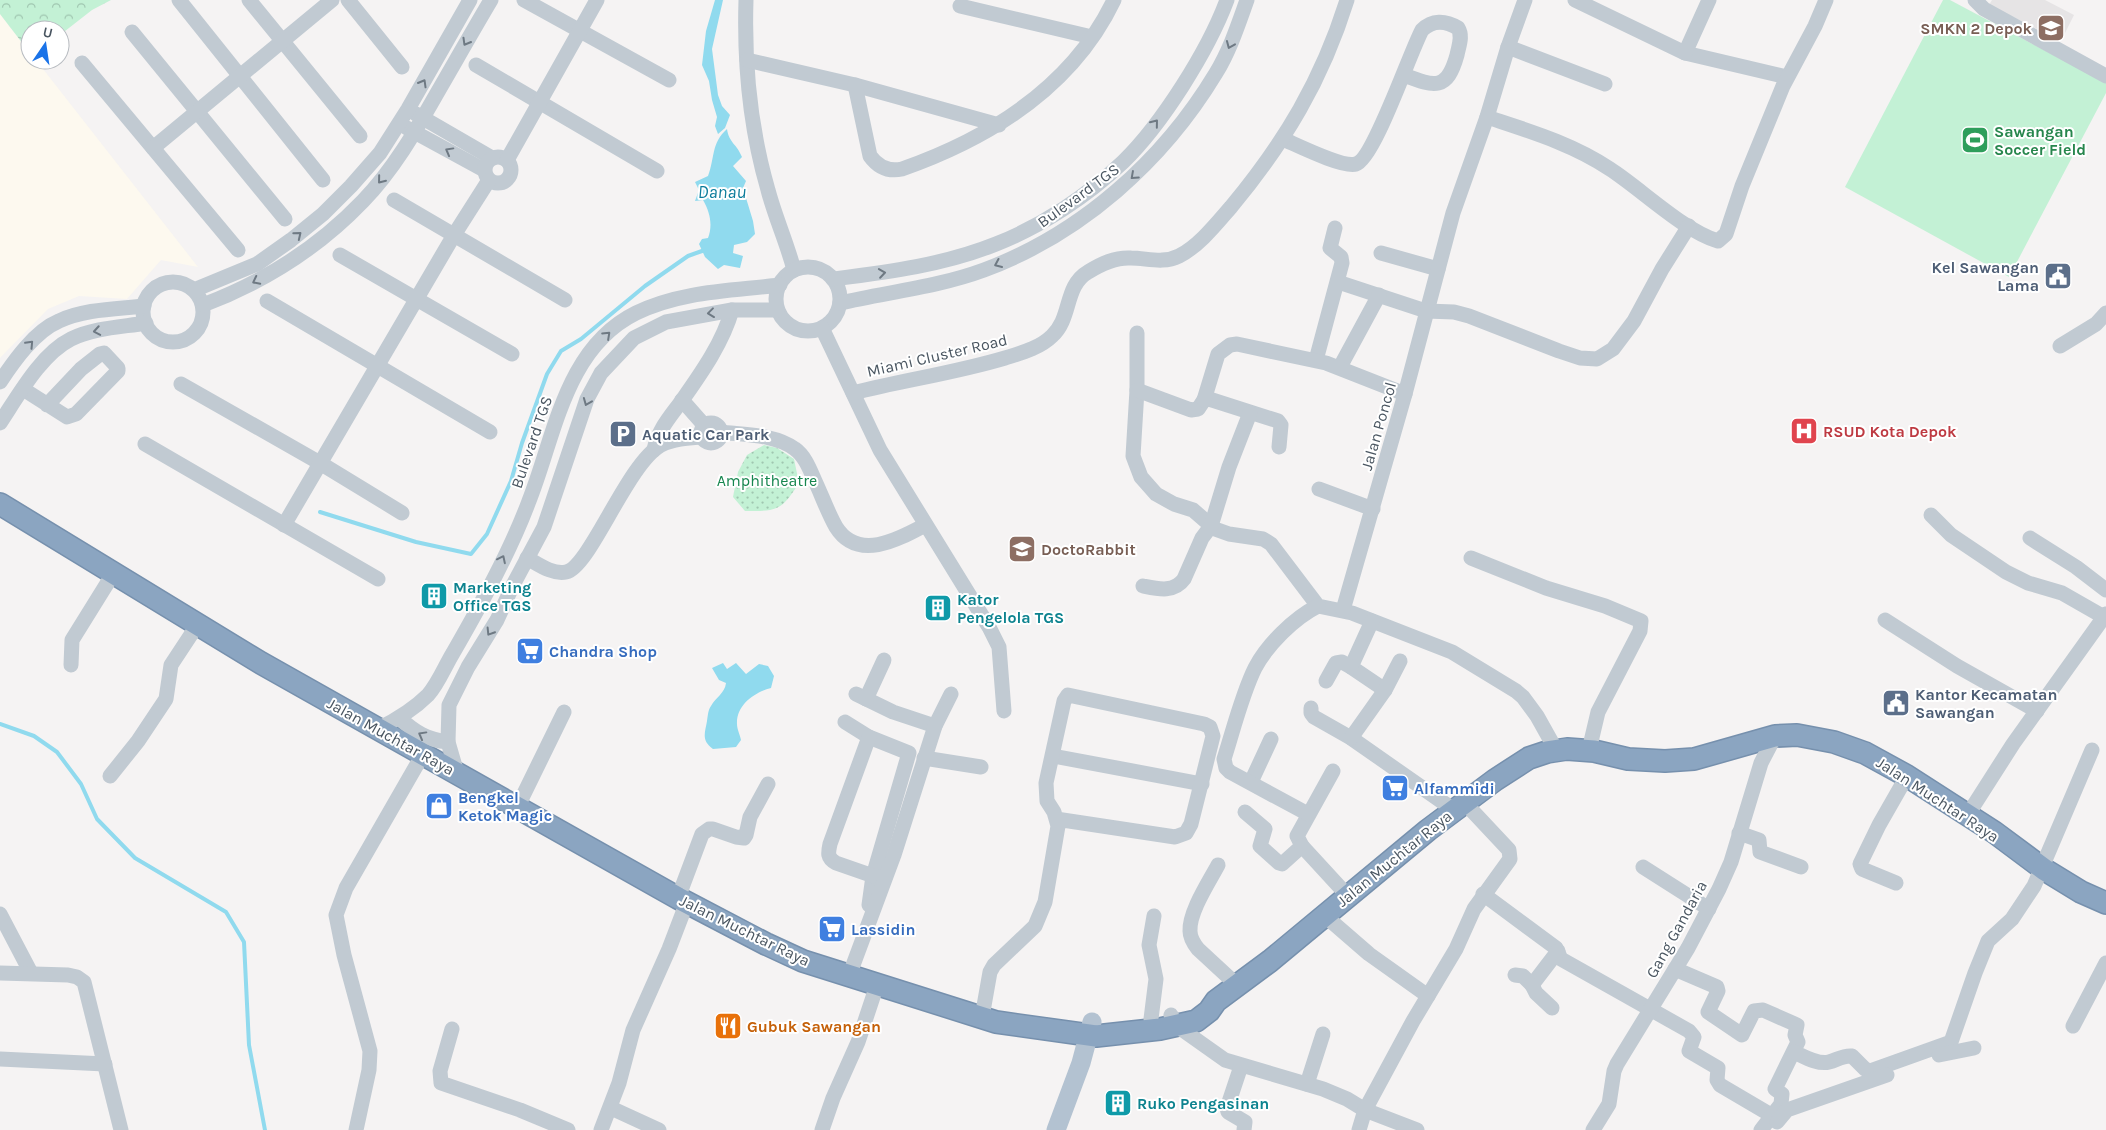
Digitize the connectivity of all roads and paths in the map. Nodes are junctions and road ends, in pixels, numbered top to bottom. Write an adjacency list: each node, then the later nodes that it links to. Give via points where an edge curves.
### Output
1 (179, 0): 31 (street)
2 (249, 0): 23 (street)
3 (332, 0): 23 (street)
4 (348, 0): 29 (street)
5 (470, 0): 38 (street, one-way to 5)
6 (491, 0): 41 (street, one-way to 41)
7 (524, 0): 20 (street)
8 (597, 0): 20 (street)
9 (746, 0): 26 (street)
10 (1114, 0): 22 (street)
11 (1227, 0): 61 (street, Bulevard TGS, one-way to 11, via 915,267 995,245 1049,218 1072,202 1123,161 1161,115 1198,59)
12 (1247, 0): 69 (street, Bulevard TGS, one-way to 69, via 1216,73 1179,126 1145,166 1107,199 1056,235 984,270 930,285)
13 (1347, 0): 46 (street, Miami Cluster Road, via 1317,78)
14 (1525, 0): 24 (street, Jalan Poncol)
15 (1575, 0): 25 (street)
16 (1709, 0): 25 (street)
17 (1826, 0): 33 (street)
18 (1975, 0): 32 (street, via 1984,9)
19 (960, 6): 22 (street)
20 (579, 31): 34 (street); 37 (street)
21 (132, 32): 39 (street)
22 (1092, 37): 43 (street, via 1069,68)
23 (283, 41): 31 (street); 45 (street)
24 (1508, 47): 35 (street); 40 (street, Jalan Poncol)
25 (1685, 53): 33 (street)
26 (747, 60): 36 (street); 60 (street, via 760,155)
27 (82, 63): 47 (street)
28 (476, 65): 37 (street)
29 (402, 67)
30 (1404, 75): 46 (street, via 1372,143 1358,163 1342,163)
31 (240, 76): 39 (street); 50 (street)
32 (2106, 76)
33 (1787, 78): 53 (street, via 1724,237 1714,240)
34 (669, 80)
35 (1605, 84)
36 (855, 85): 43 (street); 43 (street, via 870,156 883,168 895,170 927,160)
37 (539, 102): 48 (street); 49 (street)
38 (408, 109): 41 (street); 42 (street)
39 (197, 112): 47 (street); 52 (street)
40 (1487, 117): 53 (street, via 1559,142 1593,158); 59 (street, Jalan Poncol, via 1458,196)
41 (423, 118): 44 (street); 48 (street)
42 (399, 123): 44 (street); 64 (street, one-way to 42, via 257,264 317,220 380,153)
43 (999, 125)
44 (414, 132): 48 (street, one-way to 44); 70 (street, one-way to 70, via 393,166 337,227 305,253 272,273)
45 (360, 136)
46 (1283, 139): 88 (street, Miami Cluster Road, via 1220,219 1180,256 1157,260 1118,258 1082,276 1073,288 1060,328 1047,340 1024,352 976,367)
47 (153, 148): 56 (street)
48 (493, 167): 55 (street)
49 (657, 171)
50 (324, 180)
51 (394, 200): 55 (street)
52 (284, 219)
53 (1689, 226): 74 (street, via 1634,321 1612,349 1597,359 1580,358 1461,314)
54 (1335, 228): 62 (street, via 1330,248 1342,259)
55 (454, 235): 66 (street); 67 (street)
56 (238, 250)
57 (1381, 254): 59 (street)
58 (340, 256): 66 (street)
59 (1438, 269): 74 (street, Jalan Poncol)
60 (794, 270): 61 (street, via 815,268); 63 (street)
61 (833, 280): 69 (street, via 839,291)
62 (1338, 282): 65 (street); 81 (street)
63 (780, 285): 73 (street); 116 (street, Bulevard TGS, one-way to 63, via 529,502 568,390 605,335 636,313 681,298)
64 (194, 290): 70 (street); 71 (street, via 180,283 164,284 151,292)
65 (1379, 295): 74 (street); 83 (street)
66 (416, 299): 80 (street); 82 (street)
67 (564, 300)
68 (267, 302): 82 (street)
69 (840, 303): 77 (street, via 837,314)
70 (203, 305): 76 (street, via 200,327 183,341 161,339 149,330)
71 (144, 306): 76 (street); 84 (street, one-way to 71, via 12,363 36,338 59,321 89,313)
72 (732, 310): 73 (street); 90 (street, via 728,326); 110 (street, one-way to 110, via 666,322 634,338 610,362 587,399 544,527)
73 (777, 310): 77 (street, via 791,326 800,330)
74 (1426, 311): 89 (street, Jalan Poncol)
75 (2106, 313): 79 (street, via 2096,324)
76 (146, 323): 86 (street, one-way to 86, via 90,332 71,339 50,353)
77 (822, 328): 88 (street)
78 (1137, 333): 87 (street)
79 (2060, 346)
80 (512, 354)
81 (1316, 360): 83 (street); 91 (street, via 1230,345 1218,354)
82 (377, 366): 96 (street); 100 (street)
83 (1340, 367): 89 (street)
84 (0, 382)
85 (181, 384): 100 (street)
86 (23, 388): 92 (street); 94 (street)
87 (1137, 390): 91 (street, via 1191,410 1198,409); 108 (street, via 1134,456 1141,476 1156,494 1193,510)
88 (853, 393): 107 (street, via 880,450)
89 (1405, 394): 103 (street, Jalan Poncol)
90 (682, 400): 95 (street); 99 (street, via 662,428)
91 (1204, 400): 93 (street)
92 (47, 405): 92 (street, via 100,354 104,353 118,368 76,414 67,417)
93 (1250, 413): 98 (street, via 1280,423); 108 (street)
94 (0, 423)
95 (703, 431): 99 (street); 107 (street, via 708,423 717,425 720,432 767,438 797,450 837,528 858,544 890,542)
96 (490, 432)
97 (146, 444): 106 (street)
98 (1279, 447)
99 (654, 450): 110 (street, via 643,461 590,548 573,569 557,572)
100 (320, 463): 104 (street); 106 (street)
101 (1319, 489): 103 (street)
102 (0, 504): 112 (highway, Jalan Muchtar Raya)
103 (1373, 508): 119 (street, Jalan Poncol)
104 (402, 513)
105 (1931, 515): 120 (street, via 1951,535 2006,572 2062,592)
106 (284, 525): 113 (street)
107 (926, 525): 138 (street, via 999,647)
108 (1211, 526): 114 (street, via 1180,585 1165,590); 117 (street, via 1221,532 1271,544)
109 (2030, 538): 115 (street)
110 (527, 558): 118 (street)
111 (1471, 558): 150 (street, via 1641,621 1640,631 1598,712)
112 (113, 574): 123 (highway, Jalan Muchtar Raya); 128 (street, via 72,640)
113 (378, 579)
114 (1143, 586)
115 (2106, 590)
116 (483, 598): 118 (street); 124 (street, Bulevard TGS)
117 (1318, 606): 119 (street); 159 (street, via 1286,629 1259,662 1251,678 1224,765 1230,772)
118 (503, 608): 125 (street, one-way to 125)
119 (1343, 610): 122 (street)
120 (2105, 615): 136 (street)
121 (1885, 620): 136 (street)
122 (1372, 621): 129 (street); 148 (street, via 1439,646 1516,691 1530,705)
123 (198, 624): 142 (highway, Jalan Muchtar Raya); 157 (street, via 171,664 166,699)
124 (461, 639): 125 (street); 132 (street, Bulevard TGS)
125 (477, 652): 134 (street)
126 (884, 660): 141 (street, via 861,697)
127 (1400, 661): 131 (street)
128 (71, 665)
129 (1351, 667): 130 (street, via 1342,662 1336,663); 131 (street)
130 (1326, 680)
131 (1385, 690): 145 (street)
132 (428, 694): 134 (street); 139 (street, Bulevard TGS)
133 (951, 694): 141 (street)
134 (449, 705): 147 (street)
135 (1310, 708): 145 (street, via 1314,717)
136 (2037, 711): 166 (street)
137 (564, 712): 163 (street)
138 (1004, 712)
139 (400, 718): 142 (street, Bulevard TGS); 147 (street, one-way to 139, via 424,737)
140 (845, 722): 143 (street)
141 (934, 726): 153 (street)
142 (378, 729): 151 (highway, Jalan Muchtar Raya)
143 (869, 736): 174 (street, via 909,753); 174 (street, via 828,855 836,863)
144 (1775, 736): 150 (highway, Jalan Muchtar Raya, via 1682,760 1628,759); 158 (highway, Jalan Muchtar Raya, via 1797,735 1834,742 1865,753); 168 (street, Gang Gandaria, via 1761,763)
145 (1351, 738): 162 (street)
146 (1271, 739): 159 (street)
147 (448, 742): 156 (street)
148 (1556, 750): 150 (highway, Jalan Muchtar Raya); 162 (highway, Jalan Muchtar Raya, via 1538,754 1515,766)
149 (2092, 750): 173 (street)
150 (1596, 752)
151 (424, 754): 156 (highway, Jalan Muchtar Raya); 216 (street, via 346,888 336,915 370,1051)
152 (1053, 756): 161 (street); 161 (street, via 1064,701 1068,695 1074,696 1210,727 1213,736); 167 (street, via 1046,783 1047,801)
153 (924, 758): 154 (street); 174 (street)
154 (981, 767)
155 (1333, 771): 165 (street)
156 (457, 773): 163 (highway, Jalan Muchtar Raya)
157 (110, 776)
158 (1907, 776): 166 (highway, Jalan Muchtar Raya); 175 (street, via 1860,864 1862,869)
159 (1251, 782): 165 (street)
160 (768, 784): 178 (street, via 751,814 744,838 713,829 702,834)
161 (1202, 784): 167 (street, via 1191,824 1186,833 1175,837)
162 (1459, 806): 176 (street, via 1510,852 1510,859); 177 (highway, Jalan Muchtar Raya)
163 (517, 808): 178 (highway, Jalan Muchtar Raya)
164 (1245, 812): 169 (street, via 1264,828 1260,846 1279,863 1282,864)
165 (1308, 814): 169 (street, via 1297,837)
166 (1967, 816): 173 (highway, Jalan Muchtar Raya)
167 (1056, 819): 198 (street, via 1058,826 1045,902 1034,926 990,972)
168 (1739, 833): 172 (street, via 1759,840 1760,852); 180 (street, Gang Gandaria, via 1731,862)
169 (1302, 846): 177 (street)
170 (1218, 865): 193 (street, via 1192,915 1190,930 1198,950)
171 (1643, 867): 180 (street)
172 (1801, 867)
173 (2042, 868): 179 (highway, Jalan Muchtar Raya); 204 (street, via 2012,919 1988,942)
174 (879, 878): 190 (street, via 873,910)
175 (1896, 883)
176 (1483, 894): 184 (street); 195 (street)
177 (1347, 895): 182 (highway, Jalan Muchtar Raya)
178 (682, 900): 190 (highway, Jalan Muchtar Raya, via 784,953); 212 (street, via 669,949 634,1030)
179 (2106, 903)
180 (1709, 909): 186 (street, Gang Gandaria)
181 (0, 914): 188 (street)
182 (1324, 915): 193 (highway, Jalan Muchtar Raya); 195 (street, via 1368,954)
183 (1154, 916): 199 (street, via 1149,946)
184 (1558, 951): 192 (street); 197 (street, via 1562,959)
185 (2106, 963): 194 (street)
186 (1675, 969): 197 (street, Gang Gandaria); 206 (street, via 1717,987 1708,1012 1742,1036 1754,1011 1763,1010 1797,1025 1795,1035 1798,1042)
187 (0, 973): 188 (street)
188 (31, 973): 208 (street, via 73,976 84,982)
189 (1515, 975): 192 (street, via 1523,976)
190 (849, 976): 191 (highway, Jalan Muchtar Raya)
191 (877, 985): 198 (highway, Jalan Muchtar Raya); 220 (street)
192 (1532, 985): 196 (street)
193 (1238, 986): 199 (highway, Jalan Muchtar Raya, via 1216,1001 1196,1021)
194 (2100, 992): 200 (street)
195 (1428, 996): 213 (street)
196 (1552, 1008)
197 (1650, 1010): 214 (street, via 1692,1034 1694,1040 1689,1051 1718,1068 1720,1085); 225 (street, Gang Gandaria, via 1617,1064 1609,1104)
198 (985, 1017): 201 (highway, Jalan Muchtar Raya, via 1026,1027)
199 (1166, 1020): 201 (highway, Jalan Muchtar Raya); 209 (street, via 1214,1054)
200 (2073, 1026)
201 (1090, 1029): 221 (main road)
202 (452, 1030): 217 (street, via 440,1071 441,1083)
203 (1323, 1034): 210 (street)
204 (1946, 1048): 205 (street); 206 (street, via 1870,1071 1864,1070 1852,1056 1822,1062); 211 (street, via 1892,1074)
205 (1974, 1048)
206 (1794, 1052): 211 (street, via 1775,1089 1782,1094)
207 (0, 1059): 208 (street)
208 (105, 1064): 215 (street)
209 (1241, 1066): 210 (street); 222 (street, via 1226,1108 1245,1122)
210 (1307, 1084): 213 (street, via 1347,1099)
211 (1784, 1107): 214 (street)
212 (611, 1108): 218 (street); 219 (street)
213 (1365, 1110): 223 (street); 224 (street)
214 (1770, 1123): 226 (street)
215 (121, 1130)
216 (356, 1130)
217 (568, 1130)
218 (601, 1130)
219 (659, 1130)
220 (822, 1130)
221 (1056, 1130)
222 (1244, 1130)
223 (1359, 1130)
224 (1417, 1130)
225 (1593, 1130)
226 (1761, 1130)

